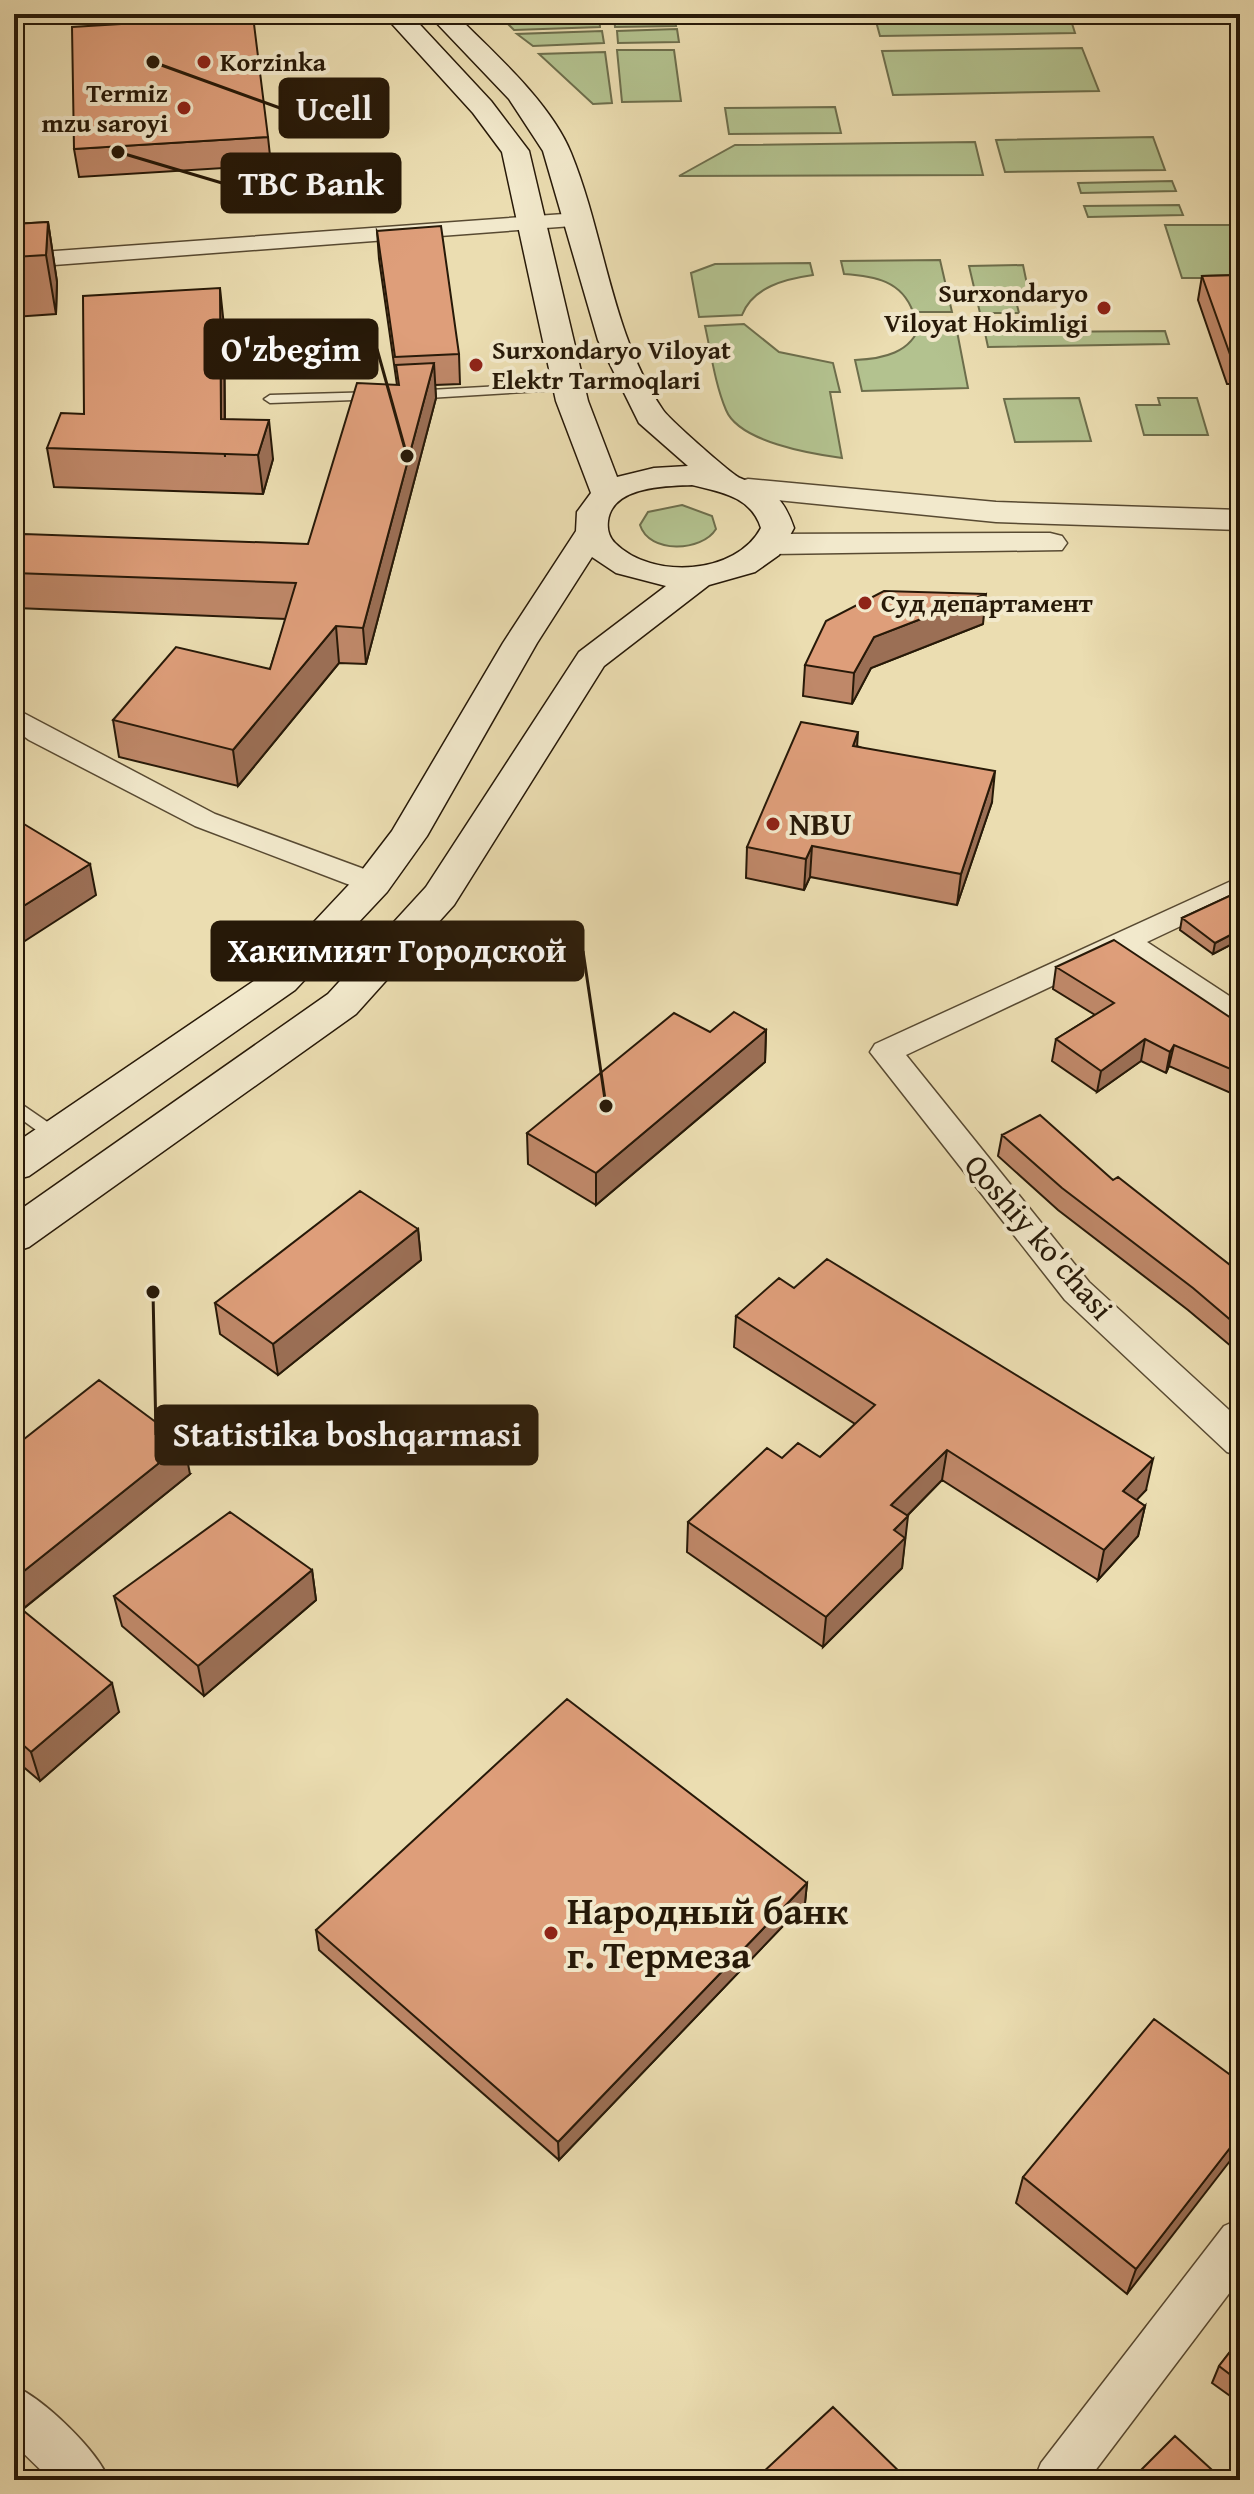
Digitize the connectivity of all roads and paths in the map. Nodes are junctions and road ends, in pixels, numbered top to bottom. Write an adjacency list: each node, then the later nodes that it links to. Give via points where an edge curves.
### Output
1 (396, 14): 4 (main road, via 515,151)
2 (441, 14): 3 (main road, via 519,94 557,151)
3 (578, 220): 4 (street); 10 (main road, via 613,340 650,416)
4 (534, 222): 5 (street); 6 (main road)
5 (14, 261)
6 (569, 386): 7 (lane); 11 (main road)
7 (403, 395)
8 (388, 396): 9 (lane)
9 (270, 399)
10 (735, 484): 11 (main road, via 692,475 660,476); 12 (main road, via 996,512); 14 (main road, via 765,501 775,515 778,530)
11 (608, 495): 13 (main road, via 590,519)
12 (1240, 520)
13 (591, 532): 16 (main road, via 599,548 616,561 669,577); 18 (main road, via 408,836)
14 (772, 544): 15 (main road, via 1021,542); 16 (main road, via 756,560)
15 (1240, 548)
16 (699, 577): 25 (main road, via 591,659 440,896 342,1004)
17 (14, 716): 18 (street, via 205,820)
18 (373, 883): 23 (main road, via 281,981)
19 (1240, 886): 20 (street)
20 (1124, 940): 21 (street); 26 (street, Qoshiy ko'chasi, via 886,1052 1077,1291)
21 (1240, 1015)
22 (14, 1105): 23 (lane)
23 (56, 1136): 24 (main road)
24 (14, 1165)
25 (14, 1236)
26 (1240, 1442)
27 (1240, 2242): 30 (street)
28 (14, 2410): 29 (street)
29 (85, 2480)
30 (1058, 2480)

